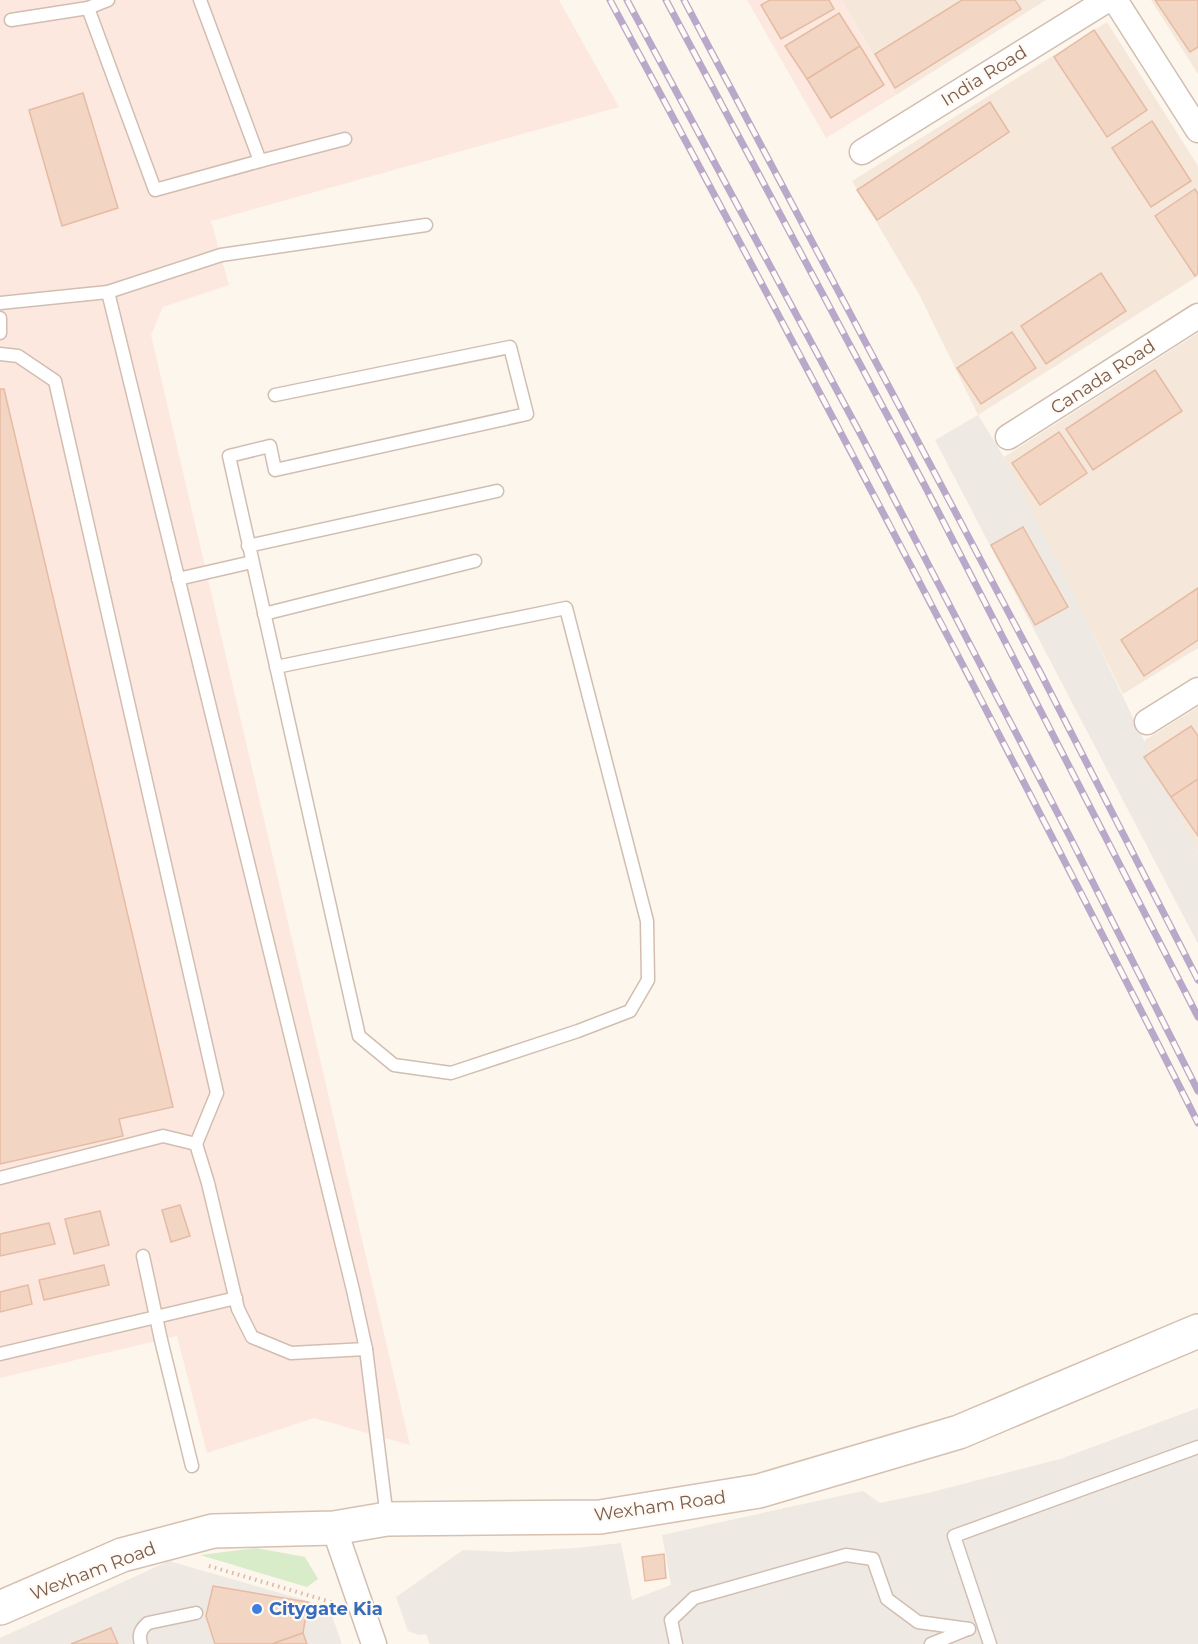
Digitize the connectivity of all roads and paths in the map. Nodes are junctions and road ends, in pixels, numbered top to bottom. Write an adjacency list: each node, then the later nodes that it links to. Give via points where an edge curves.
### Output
1 (108, 0): 5 (lane)
2 (200, 0): 10 (lane)
3 (1107, 0): 9 (street, India Road)
4 (1115, 0): 7 (street)
5 (88, 8): 6 (lane); 10 (lane, via 155,190)
6 (11, 20)
7 (1198, 130)
8 (345, 139): 10 (lane)
9 (862, 152)
10 (260, 161)
11 (426, 225): 12 (lane, via 221,255)
12 (108, 292): 13 (lane); 24 (lane)
13 (0, 303)
14 (1198, 316): 19 (street, Canada Road)
15 (0, 318): 16 (lane)
16 (0, 333)
17 (0, 354): 29 (lane, via 18,356 55,381 217,1092)
18 (275, 394): 21 (lane, via 510,347 527,414 275,470 270,446 229,456)
19 (1008, 437)
20 (497, 491): 21 (lane)
21 (249, 546): 23 (lane)
22 (475, 561): 25 (lane)
23 (252, 562): 24 (lane); 25 (lane)
24 (178, 579): 35 (lane)
25 (264, 614): 26 (lane)
26 (276, 667): 26 (lane, via 359,1036 394,1065 451,1073 630,1011 648,980 647,921 566,608)
27 (1198, 690): 28 (street)
28 (1147, 722)
29 (196, 1144): 30 (lane, via 164,1136); 32 (lane)
30 (0, 1178)
31 (143, 1256): 33 (lane)
32 (236, 1298): 33 (lane); 35 (lane, via 252,1337 291,1353)
33 (156, 1317): 36 (lane); 38 (lane)
34 (1198, 1331): 39 (street, Wexham Road, via 959,1432 759,1491 600,1517)
35 (366, 1349): 39 (lane)
36 (0, 1354)
37 (1198, 1447): 45 (lane, via 954,1536)
38 (192, 1467)
39 (387, 1519): 40 (street, Wexham Road)
40 (334, 1527): 42 (street, Wexham Road, via 213,1531 122,1555); 43 (street)
41 (204, 1564): 43 (path)
42 (0, 1608)
43 (363, 1612): 48 (street)
44 (196, 1613): 47 (lane, via 148,1623 139,1635)
45 (984, 1625): 46 (lane); 51 (lane)
46 (969, 1629): 49 (lane, via 918,1622 887,1599 873,1558 846,1555 694,1598 670,1620); 50 (lane)
47 (141, 1644)
48 (374, 1644)
49 (676, 1644)
50 (931, 1644)
51 (990, 1644)

